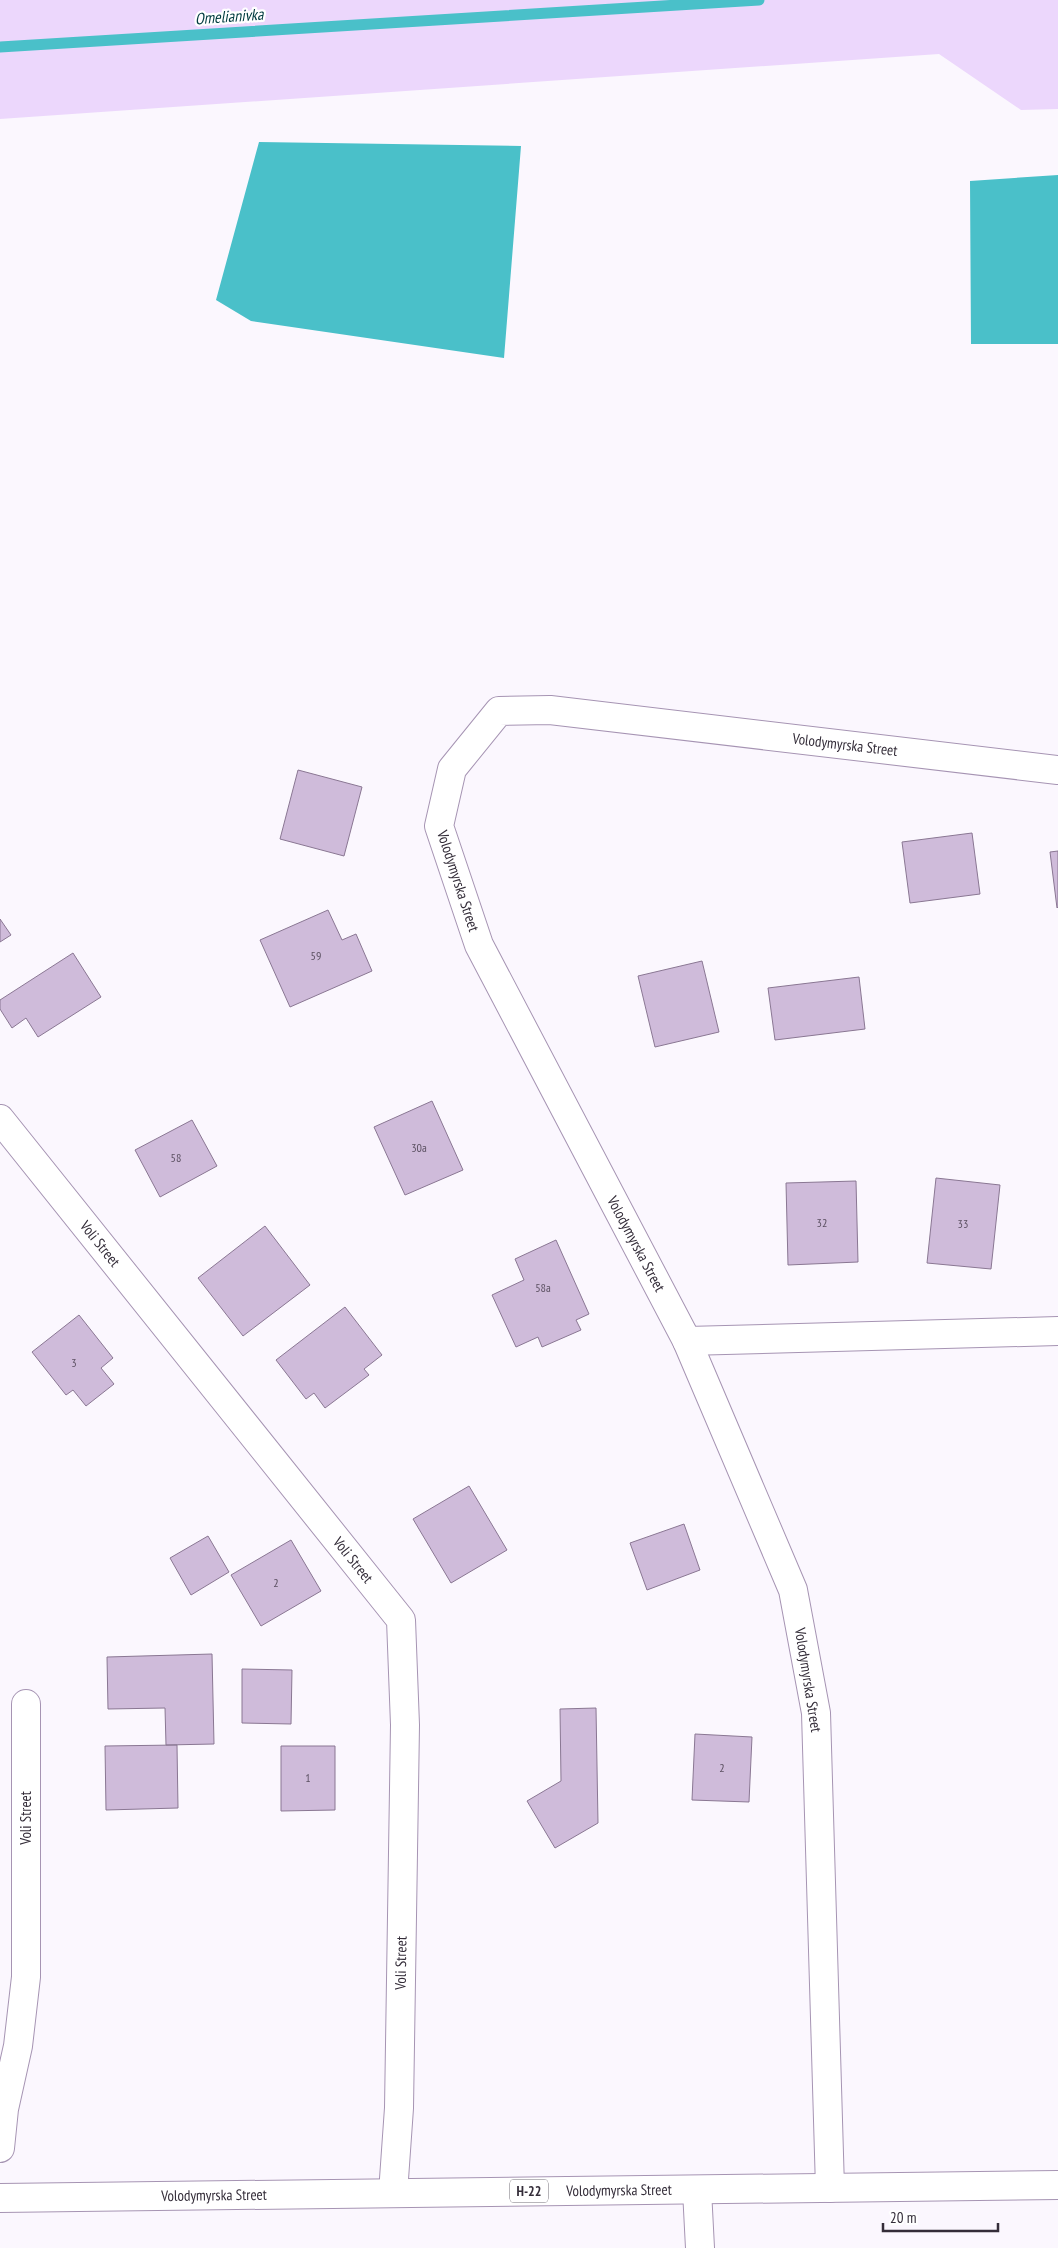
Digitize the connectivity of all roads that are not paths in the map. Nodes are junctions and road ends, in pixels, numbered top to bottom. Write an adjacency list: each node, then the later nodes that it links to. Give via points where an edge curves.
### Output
1 (1058, 770): 4 (street, Volodymyrska Street, via 550,710 499,711 452,769 439,826 479,945)
2 (0, 1119): 10 (street, Voli Street, via 401,1620 405,1726 399,2108)
3 (1058, 1331): 4 (street)
4 (687, 1341): 8 (street, Volodymyrska Street, via 793,1590 816,1713)
5 (26, 1704): 6 (street, Voli Street, via 26,1977)
6 (0, 2148)
7 (1058, 2185): 8 (street, Volodymyrska Street / Н-22)
8 (830, 2188): 9 (street, Volodymyrska Street / Н-22)
9 (697, 2190): 10 (street, Volodymyrska Street / Н-22); 12 (street)
10 (393, 2193): 11 (street, Volodymyrska Street / Н-22)
11 (0, 2198)
12 (700, 2248)

